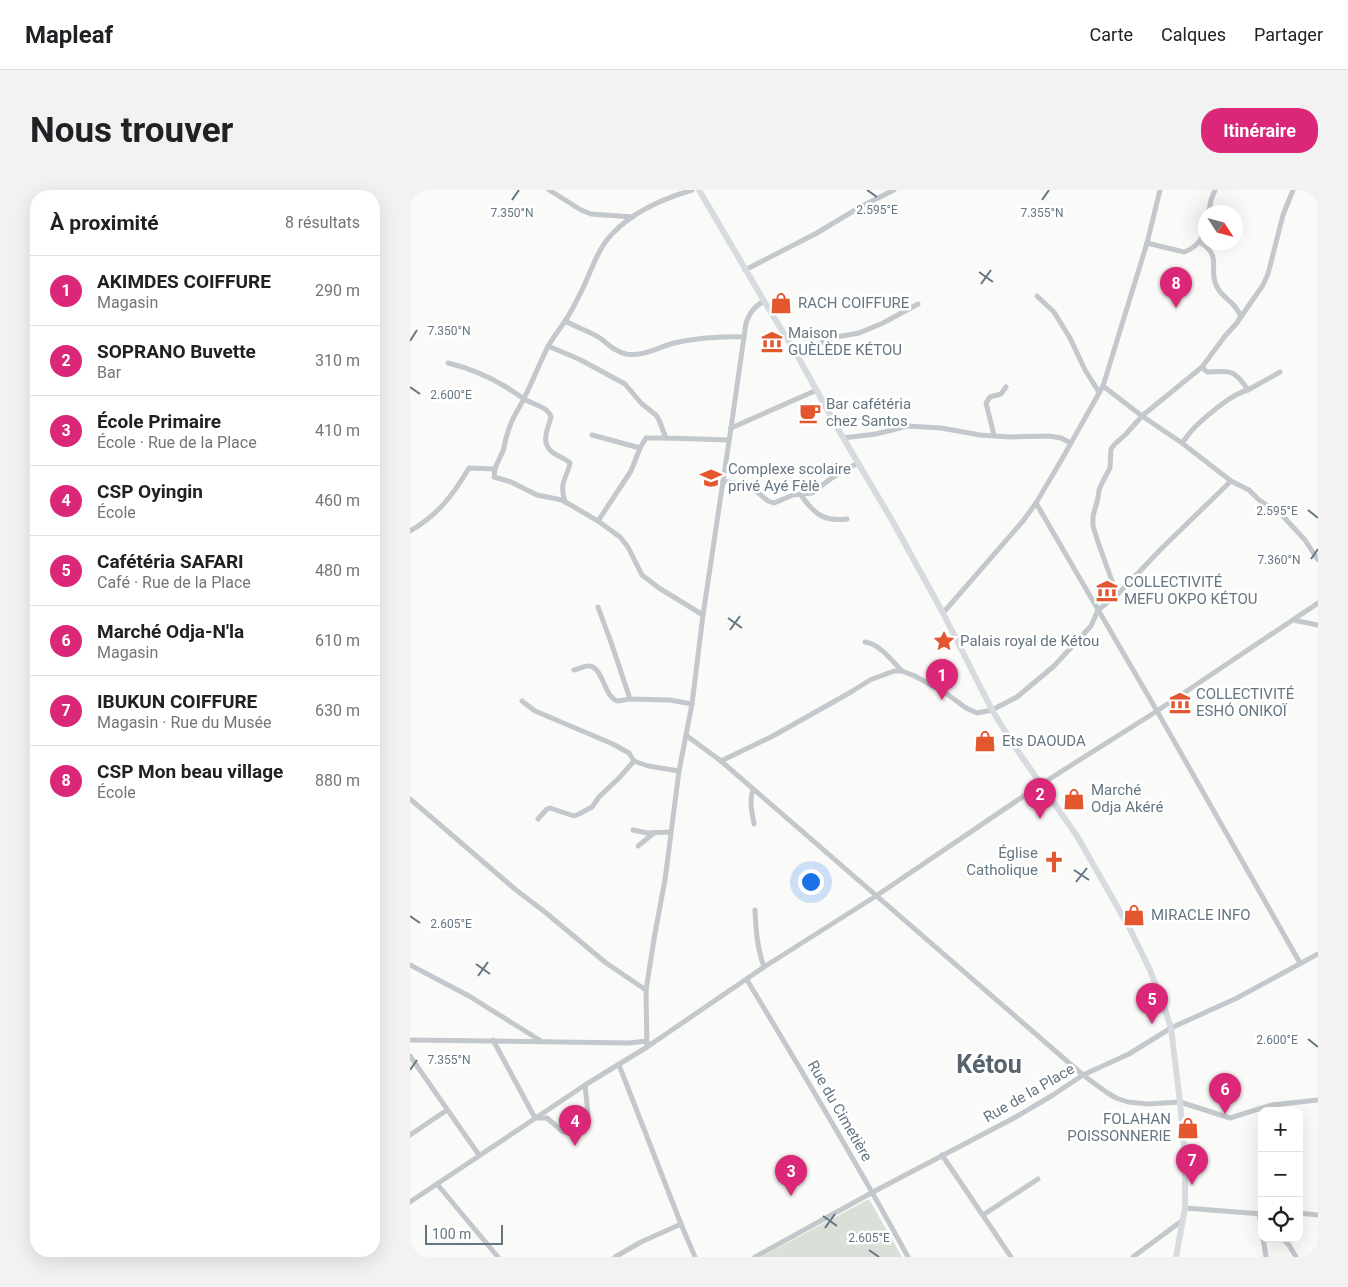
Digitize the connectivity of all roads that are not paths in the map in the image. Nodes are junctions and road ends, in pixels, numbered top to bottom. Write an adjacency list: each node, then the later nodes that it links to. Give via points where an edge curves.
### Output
1 (549, 190): 9 (street, via 591,214)
2 (692, 190): 9 (street, via 655,204)
3 (699, 190): 13 (main road)
4 (894, 190): 13 (street)
5 (1160, 190): 10 (street)
6 (1215, 190): 8 (street)
7 (1293, 190): 17 (street, via 1264,285)
8 (1210, 205)
9 (633, 217): 18 (street, via 604,243)
10 (1147, 243): 11 (street, via 1184,252); 25 (street)
11 (1198, 243)
12 (1211, 250): 17 (street, via 1216,286)
13 (745, 270): 15 (main road)
14 (1037, 296): 29 (street, via 1054,312)
15 (764, 301): 19 (street, via 750,313); 21 (main road)
16 (918, 304): 21 (street, via 883,323 859,333 831,338)
17 (1241, 317): 23 (street)
18 (565, 321): 19 (street, via 627,355 652,352 696,339); 20 (street)
19 (744, 337): 32 (street)
20 (548, 346): 30 (street); 35 (street, via 625,384 656,415)
21 (797, 355): 27 (main road)
22 (448, 363): 30 (street, via 484,375)
23 (1202, 367): 28 (street, via 1207,372 1229,371); 31 (street)
24 (1280, 372): 28 (street)
25 (1103, 386): 29 (street); 31 (street)
26 (1006, 387): 34 (street, via 986,403)
27 (817, 390): 32 (street); 36 (main road)
28 (1248, 390): 39 (street, via 1203,419)
29 (1099, 392): 38 (street)
30 (524, 399): 42 (street); 46 (street, via 550,414 545,440 552,452 570,463 562,490)
31 (1142, 416): 39 (street); 52 (street, via 1111,449 1110,468 1102,483 1093,516 1098,542)
32 (731, 428): 37 (street)
33 (592, 435): 40 (street)
34 (994, 435): 36 (street, via 908,426); 38 (street, via 1049,436)
35 (666, 438): 37 (street); 40 (street, via 646,438)
36 (843, 438): 41 (main road)
37 (730, 440): 43 (street)
38 (1071, 443): 47 (street)
39 (1182, 443): 44 (street)
40 (640, 448): 49 (street, via 630,471)
41 (858, 463): 45 (street, via 812,493); 56 (main road)
42 (495, 469): 46 (street, via 494,477 537,495); 50 (street, via 469,468 440,509)
43 (723, 481): 45 (street, via 750,486 774,503); 57 (street)
44 (1231, 481): 51 (street, via 1281,514); 52 (street)
45 (801, 495): 48 (street, via 824,518)
46 (565, 502): 49 (street)
47 (1036, 503): 55 (street); 56 (street)
48 (847, 519)
49 (598, 521): 57 (street, via 628,547 642,575)
50 (410, 531)
51 (1318, 560)
52 (1118, 594): 55 (street)
53 (1318, 603): 59 (street)
54 (598, 607): 65 (street)
55 (1098, 610): 58 (street); 61 (street)
56 (943, 613): 68 (main road)
57 (703, 615): 67 (street)
58 (1104, 620): 61 (street); 69 (street)
59 (1293, 620): 60 (street); 69 (street)
60 (1318, 625)
61 (1091, 626): 68 (street, via 1040,679)
62 (865, 642): 64 (street, via 882,650)
63 (574, 670): 65 (street, via 593,667 611,696 618,701)
64 (902, 671): 68 (street, via 977,713); 72 (street, via 870,680 773,736)
65 (630, 699): 67 (street)
66 (522, 701): 71 (street, via 535,711 613,744 629,753)
67 (692, 704): 70 (street)
68 (992, 710): 74 (main road)
69 (1157, 711): 74 (street); 86 (street)
70 (686, 736): 72 (street); 73 (street)
71 (634, 761): 73 (street); 77 (street, via 585,812 574,816 547,808)
72 (721, 761): 75 (street)
73 (679, 771): 81 (street)
74 (1040, 784): 83 (street); 91 (main road, via 1078,836 1130,929 1150,970)
75 (752, 789): 78 (street); 83 (street)
76 (410, 799): 90 (street, via 606,963)
77 (538, 819)
78 (754, 824)
79 (633, 830): 80 (street)
80 (654, 832): 81 (street); 82 (street)
81 (670, 832): 90 (street)
82 (638, 846)
83 (876, 896): 88 (street); 98 (street)
84 (755, 910): 88 (street, via 756,938)
85 (1318, 954): 86 (street, Rue de la Place)
86 (1300, 963): 91 (street, Rue de la Place, via 1237,998)
87 (410, 965): 94 (street, via 469,996)
88 (764, 967): 89 (street)
89 (747, 980): 95 (street); 109 (street, Rue du Cimetière)
90 (646, 990): 95 (street)
91 (1171, 1028): 98 (street, Rue de la Place, via 1129,1054); 101 (main road)
92 (410, 1040): 93 (street)
93 (493, 1040): 94 (street); 103 (street)
94 (541, 1041): 95 (street)
95 (647, 1044): 97 (street)
96 (410, 1056): 102 (street)
97 (619, 1065): 99 (street); 117 (street)
98 (1083, 1075): 101 (street, via 1116,1098 1128,1102); 106 (street, Rue de la Place, via 1014,1118)
99 (585, 1085): 103 (street); 103 (street, via 588,1114 580,1129 572,1134 562,1131 547,1118)
100 (1318, 1100): 101 (street, via 1272,1105 1230,1118)
101 (1180, 1102): 111 (main road)
102 (448, 1110): 104 (street); 105 (street)
103 (535, 1118): 105 (street)
104 (410, 1135)
105 (479, 1155): 108 (street)
106 (942, 1155): 109 (street, Rue de la Place); 114 (street)
107 (1038, 1179): 114 (street)
108 (437, 1184): 110 (street); 121 (street)
109 (873, 1192): 120 (street, Rue de la Place); 124 (street, Rue du Cimetière)
110 (410, 1202)
111 (1185, 1208): 113 (street); 116 (main road)
112 (1303, 1213): 115 (street)
113 (1258, 1214)
114 (983, 1215): 125 (street)
115 (1318, 1215)
116 (1183, 1220): 126 (street); 127 (main road)
117 (681, 1224): 122 (street); 123 (street)
118 (1264, 1242): 128 (street)
119 (1286, 1242): 129 (street)
120 (757, 1256)
121 (498, 1257)
122 (615, 1257)
123 (695, 1257)
124 (908, 1257)
125 (1011, 1257)
126 (1133, 1257)
127 (1176, 1257)
128 (1266, 1257)
129 (1296, 1257)

